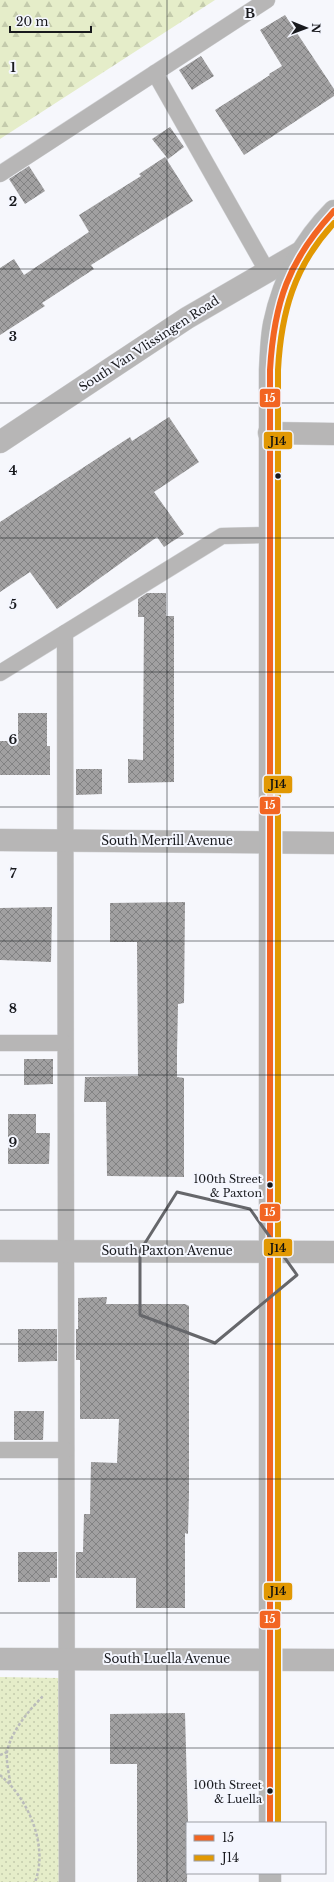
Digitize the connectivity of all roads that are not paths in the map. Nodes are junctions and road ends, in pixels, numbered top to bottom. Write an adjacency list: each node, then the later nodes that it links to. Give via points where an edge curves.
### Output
1 (267, 0): 2 (lane)
2 (155, 73): 3 (lane); 6 (lane)
3 (0, 174)
4 (334, 211): 5 (main road)
5 (301, 252): 6 (street, South Van Vlissingen Road); 7 (main road, via 284,288 274,325)
6 (267, 271): 9 (street, South Van Vlissingen Road, via 187,318)
7 (269, 433): 8 (street); 10 (main road)
8 (334, 434)
9 (0, 442)
10 (269, 535): 11 (lane, via 222,536); 15 (main road)
11 (65, 633): 12 (lane); 14 (lane)
12 (0, 673)
13 (0, 840): 14 (street, South Merrill Avenue)
14 (65, 841): 15 (street, South Merrill Avenue); 18 (lane)
15 (270, 842): 16 (street, South Merrill Avenue); 21 (main road)
16 (334, 843)
17 (0, 1043): 18 (lane)
18 (65, 1043): 20 (lane)
19 (0, 1250): 20 (street, South Paxton Avenue)
20 (66, 1251): 21 (street, South Paxton Avenue); 24 (lane)
21 (270, 1251): 22 (street, South Paxton Avenue); 27 (main road)
22 (334, 1252)
23 (0, 1450): 24 (lane)
24 (66, 1450): 26 (lane)
25 (0, 1659): 26 (street, South Luella Avenue)
26 (67, 1659): 27 (street, South Luella Avenue); 30 (lane)
27 (270, 1660): 28 (street, South Luella Avenue); 29 (main road)
28 (334, 1660)
29 (270, 1822)
30 (67, 1882)

